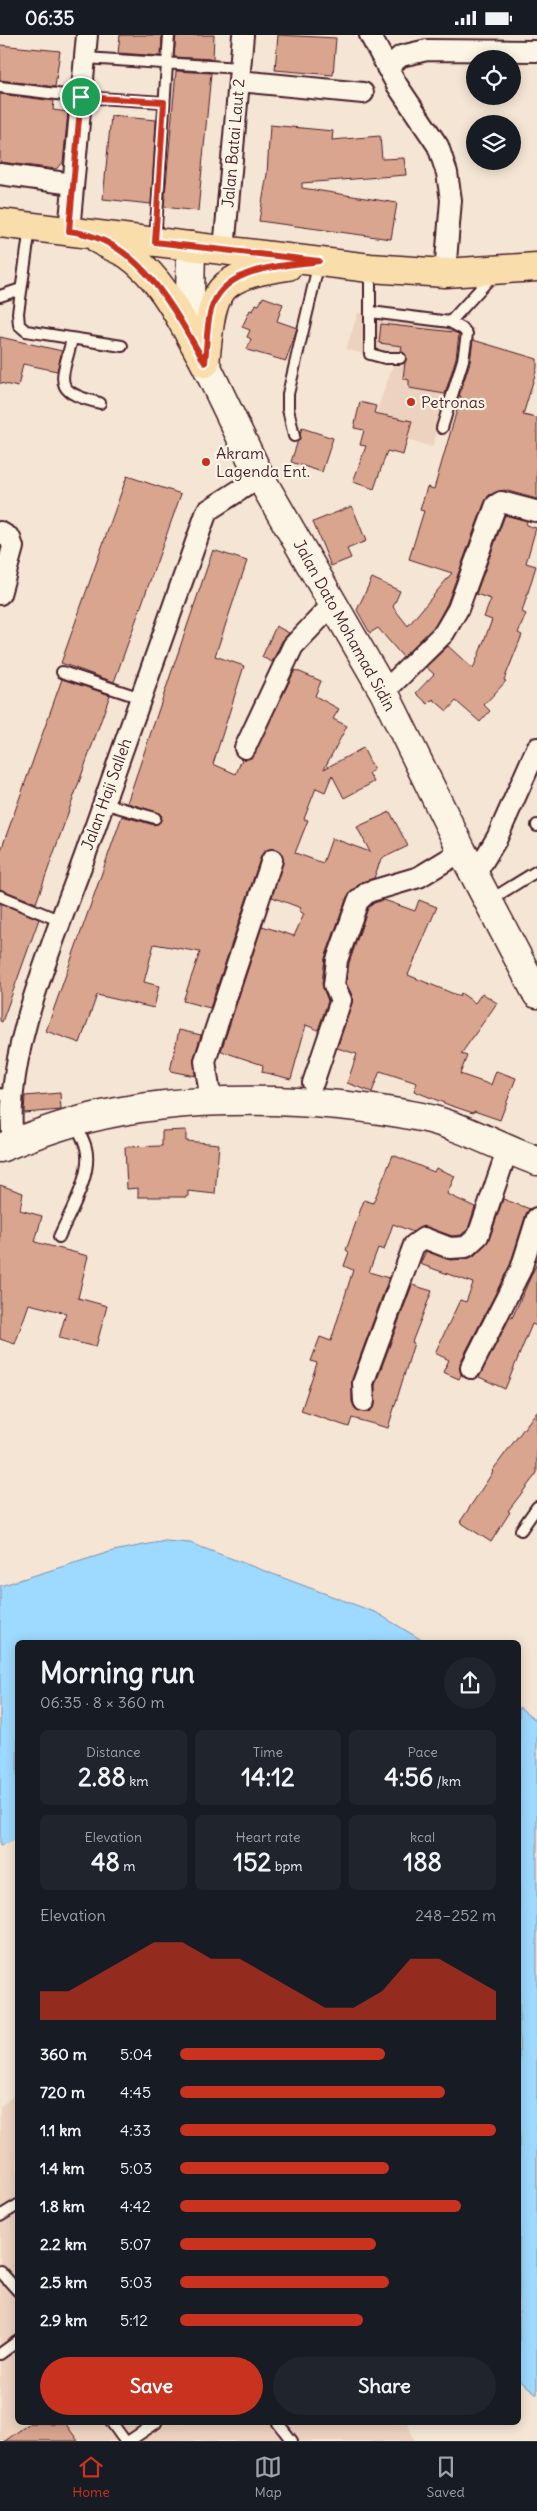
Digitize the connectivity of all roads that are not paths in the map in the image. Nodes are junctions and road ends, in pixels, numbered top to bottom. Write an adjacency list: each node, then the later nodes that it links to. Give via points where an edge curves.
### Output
1 (87, 35): 6 (street)
2 (169, 35): 7 (lane)
3 (243, 35): 9 (street, Jalan Batai Laut 2)
4 (370, 35): 8 (street)
5 (537, 51): 8 (street, via 427,50 401,56)
6 (85, 58): 7 (lane); 12 (street)
7 (167, 63): 9 (lane); 13 (lane)
8 (387, 68): 26 (street, via 438,146 447,173 451,200)
9 (239, 74): 11 (street); 21 (street, Jalan Batai Laut 2)
10 (0, 87): 12 (lane)
11 (363, 93)
12 (81, 97): 13 (lane); 15 (street)
13 (164, 102): 19 (lane)
14 (0, 174): 15 (street)
15 (73, 184): 18 (street)
16 (0, 223): 17 (main road)
17 (30, 227): 18 (main road); 27 (lane)
18 (78, 232): 19 (main road); 34 (main road, via 127,255 146,271 170,302)
19 (155, 242): 20 (main road)
20 (191, 246): 21 (main road); 34 (main road, Jalan Dato Mohamad Sidin, via 190,299)
21 (224, 250): 22 (main road)
22 (319, 261): 24 (main road); 34 (main road, via 258,270 236,278 215,299); 37 (lane, via 288,395)
23 (537, 267): 25 (main road)
24 (370, 268): 26 (main road); 29 (lane)
25 (497, 270): 26 (main road); 30 (lane)
26 (445, 273)
27 (21, 289): 28 (lane); 31 (lane, via 19,325 26,331)
28 (0, 296)
29 (371, 312): 30 (lane); 33 (lane, via 370,354)
30 (450, 322): 36 (lane, via 467,334)
31 (72, 339): 32 (lane); 35 (lane, via 63,380 65,388 76,397)
32 (122, 345)
33 (400, 358)
34 (205, 363): 38 (main road, Jalan Dato Mohamad Sidin)
35 (100, 403)
36 (442, 428)
37 (294, 437)
38 (260, 477): 42 (main road, Jalan Dato Mohamad Sidin); 45 (street, Jalan Haji Salleh, via 207,511)
39 (535, 511): 44 (street, via 500,502 496,505 458,609 444,633)
40 (0, 532): 41 (street, via 10,538 13,547)
41 (0, 594)
42 (334, 603): 44 (main road, Jalan Dato Mohamad Sidin); 46 (street, via 293,647)
43 (62, 671): 45 (lane)
44 (384, 692): 51 (main road, Jalan Dato Mohamad Sidin)
45 (141, 698): 48 (street, Jalan Haji Salleh)
46 (245, 748)
47 (537, 748): 51 (street, via 497,838)
48 (104, 803): 49 (lane); 55 (street, Jalan Haji Salleh)
49 (155, 818)
50 (272, 859): 59 (street, via 205,1061)
51 (469, 862): 54 (main road, Jalan Dato Mohamad Sidin); 57 (street, via 368,892 358,901 337,960 334,985 341,1000)
52 (537, 871): 54 (lane)
53 (0, 896): 55 (lane)
54 (490, 901): 56 (main road, Jalan Dato Mohamad Sidin)
55 (62, 921): 58 (street, Jalan Haji Salleh, via 33,1000 12,1085)
56 (537, 994)
57 (314, 1083)
58 (6, 1096): 61 (street, Jalan Haji Salleh, via 10,1124)
59 (211, 1102): 60 (main road, via 146,1108); 62 (main road, via 292,1103 422,1117 475,1135)
60 (75, 1122): 61 (main road); 65 (lane, via 87,1150 85,1171 79,1194)
61 (6, 1146)
62 (507, 1151): 63 (main road); 67 (street, via 478,1236 466,1247 450,1248 424,1238 414,1245 363,1383)
63 (537, 1161)
64 (537, 1218): 66 (street, via 521,1269)
65 (59, 1237)
66 (471, 1368)
67 (364, 1401)
68 (537, 1507): 69 (lane)
69 (521, 1530)
70 (15, 2207): 71 (lane)
71 (0, 2216)
72 (0, 2271): 73 (lane)
73 (15, 2288)
74 (15, 2343): 75 (lane)
75 (0, 2354)
76 (113, 2425): 79 (lane)
77 (153, 2425): 80 (lane)
78 (280, 2425): 81 (lane)
79 (125, 2441)
80 (129, 2441)
81 (292, 2441)

